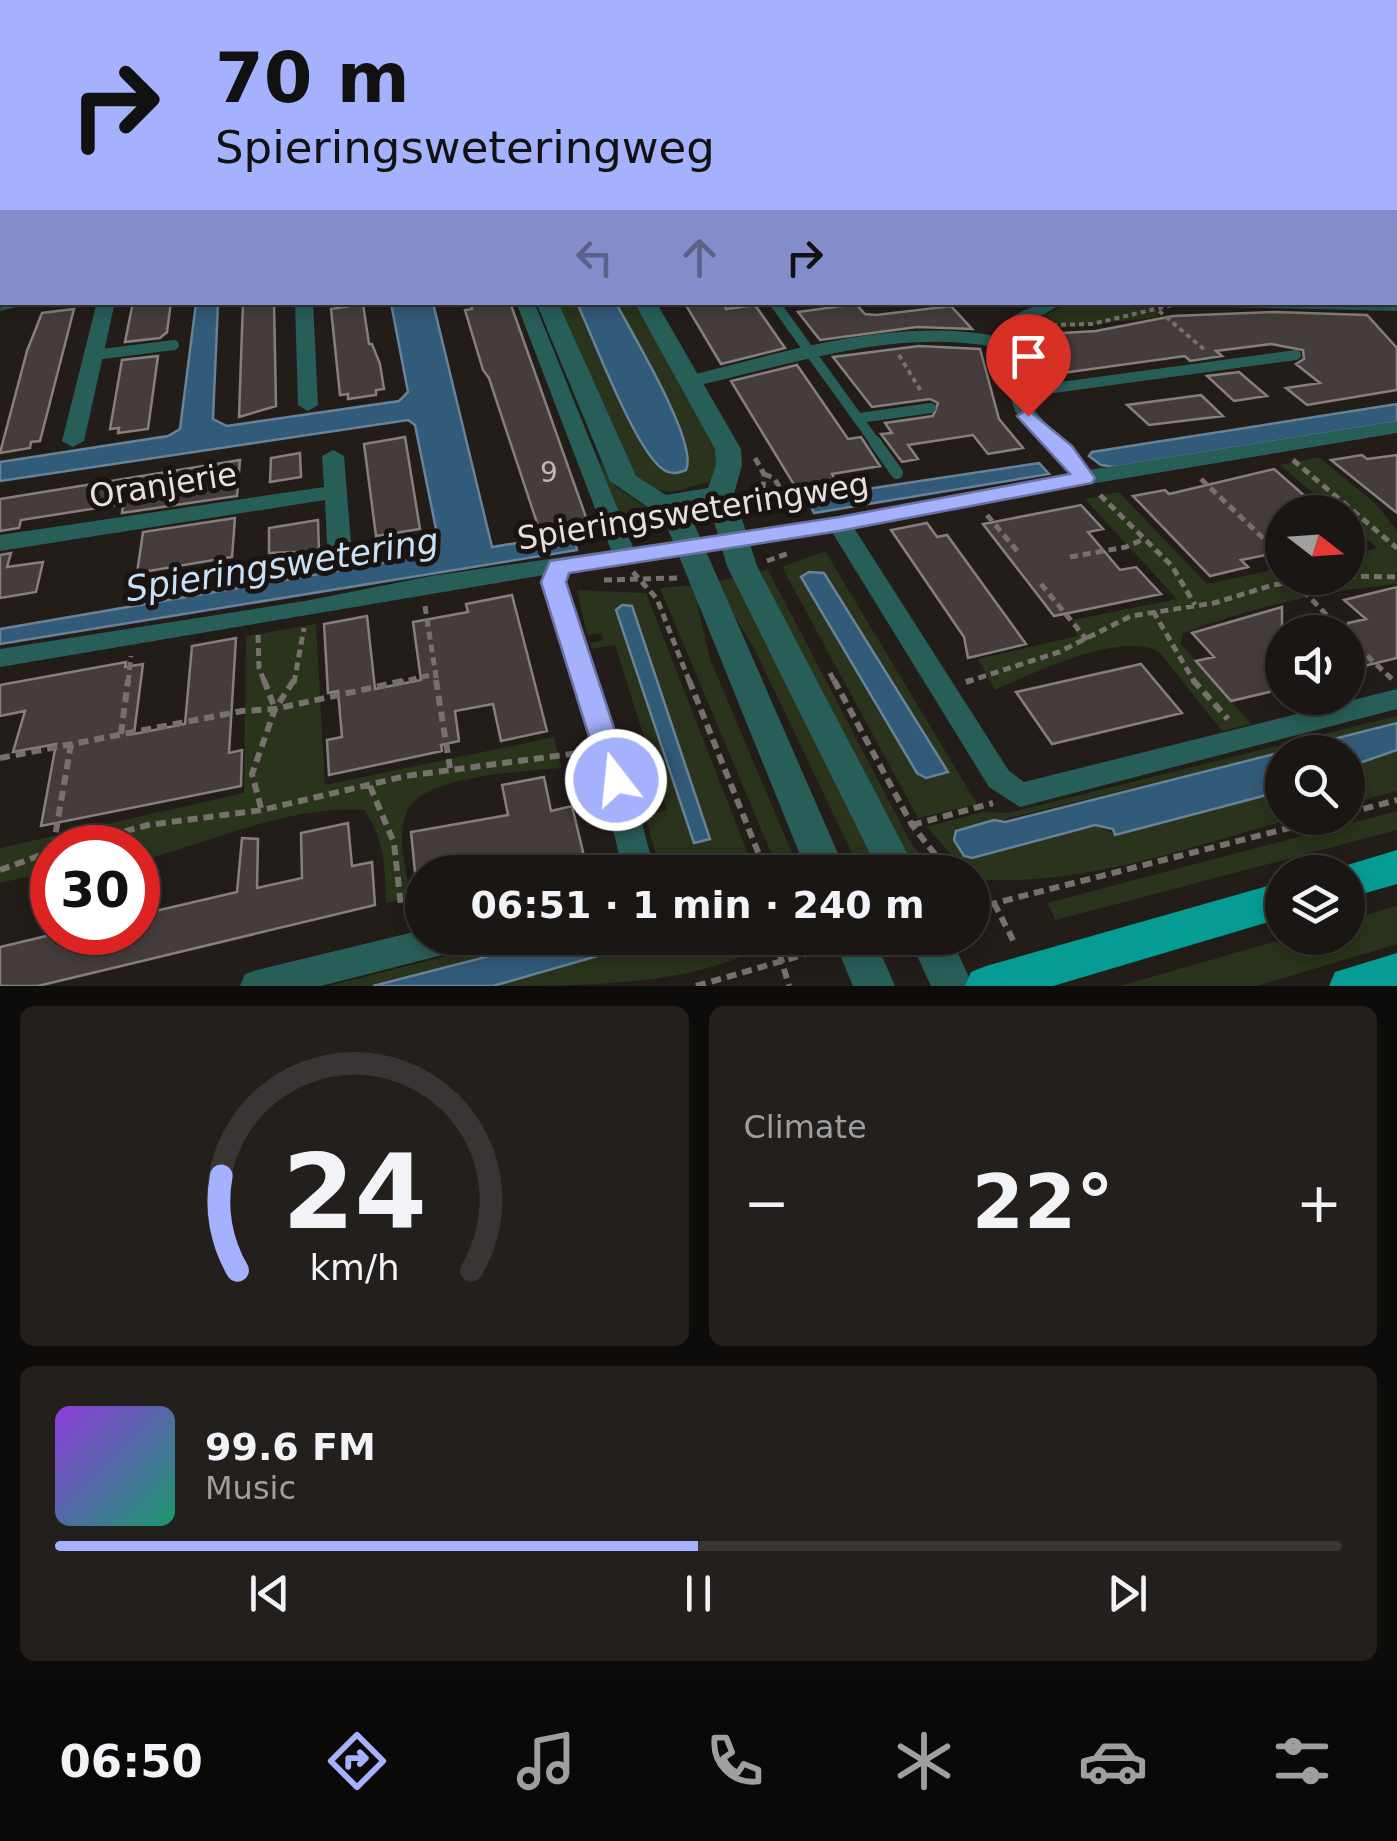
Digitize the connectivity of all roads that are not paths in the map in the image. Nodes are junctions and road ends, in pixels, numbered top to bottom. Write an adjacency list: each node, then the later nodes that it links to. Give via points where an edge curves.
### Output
1 (105, 305): 11 (street)
2 (304, 305): 15 (street)
3 (526, 305): 31 (street)
4 (548, 305): 25 (street, via 624,482)
5 (646, 305): 13 (street)
6 (776, 305): 10 (lane)
7 (1051, 305): 8 (street)
8 (1006, 334): 10 (street, via 891,340); 14 (street)
9 (174, 344): 11 (lane)
10 (814, 354): 13 (street); 17 (lane)
11 (94, 355): 19 (street)
12 (1296, 355): 14 (lane)
13 (691, 381): 24 (street, via 728,449)
14 (1017, 392): 22 (street, via 1028,416)
15 (308, 405)
16 (931, 408): 17 (lane)
17 (859, 418): 21 (lane)
18 (1397, 427): 22 (street, Spieringsweteringweg)
19 (73, 441)
20 (333, 456): 23 (street)
21 (898, 473)
22 (1084, 478): 26 (street, Spieringsweteringweg)
23 (336, 492): 28 (street, Oranjerie); 29 (street)
24 (720, 494): 25 (street); 27 (street)
25 (662, 504): 30 (street)
26 (839, 524): 27 (street, Spieringsweteringweg); 34 (street, via 999,779 1020,795)
27 (749, 537): 30 (street, Spieringsweteringweg); 37 (street)
28 (0, 543)
29 (340, 543)
30 (689, 546): 31 (street, Spieringsweteringweg); 36 (street)
31 (625, 556): 32 (street, Spieringsweteringweg)
32 (559, 567): 33 (street, Spieringsweteringweg); 35 (street, via 554,582)
33 (0, 658)
34 (1397, 698)
35 (635, 855)
36 (819, 855)
37 (890, 855)
38 (1397, 867): 39 (main road)
39 (1365, 876)
40 (1265, 905): 48 (main road)
41 (405, 949): 45 (street)
42 (861, 955): 46 (street)
43 (938, 955): 47 (street)
44 (1397, 972): 49 (main road)
45 (257, 986)
46 (874, 986)
47 (952, 986)
48 (986, 986)
49 (1350, 986)

